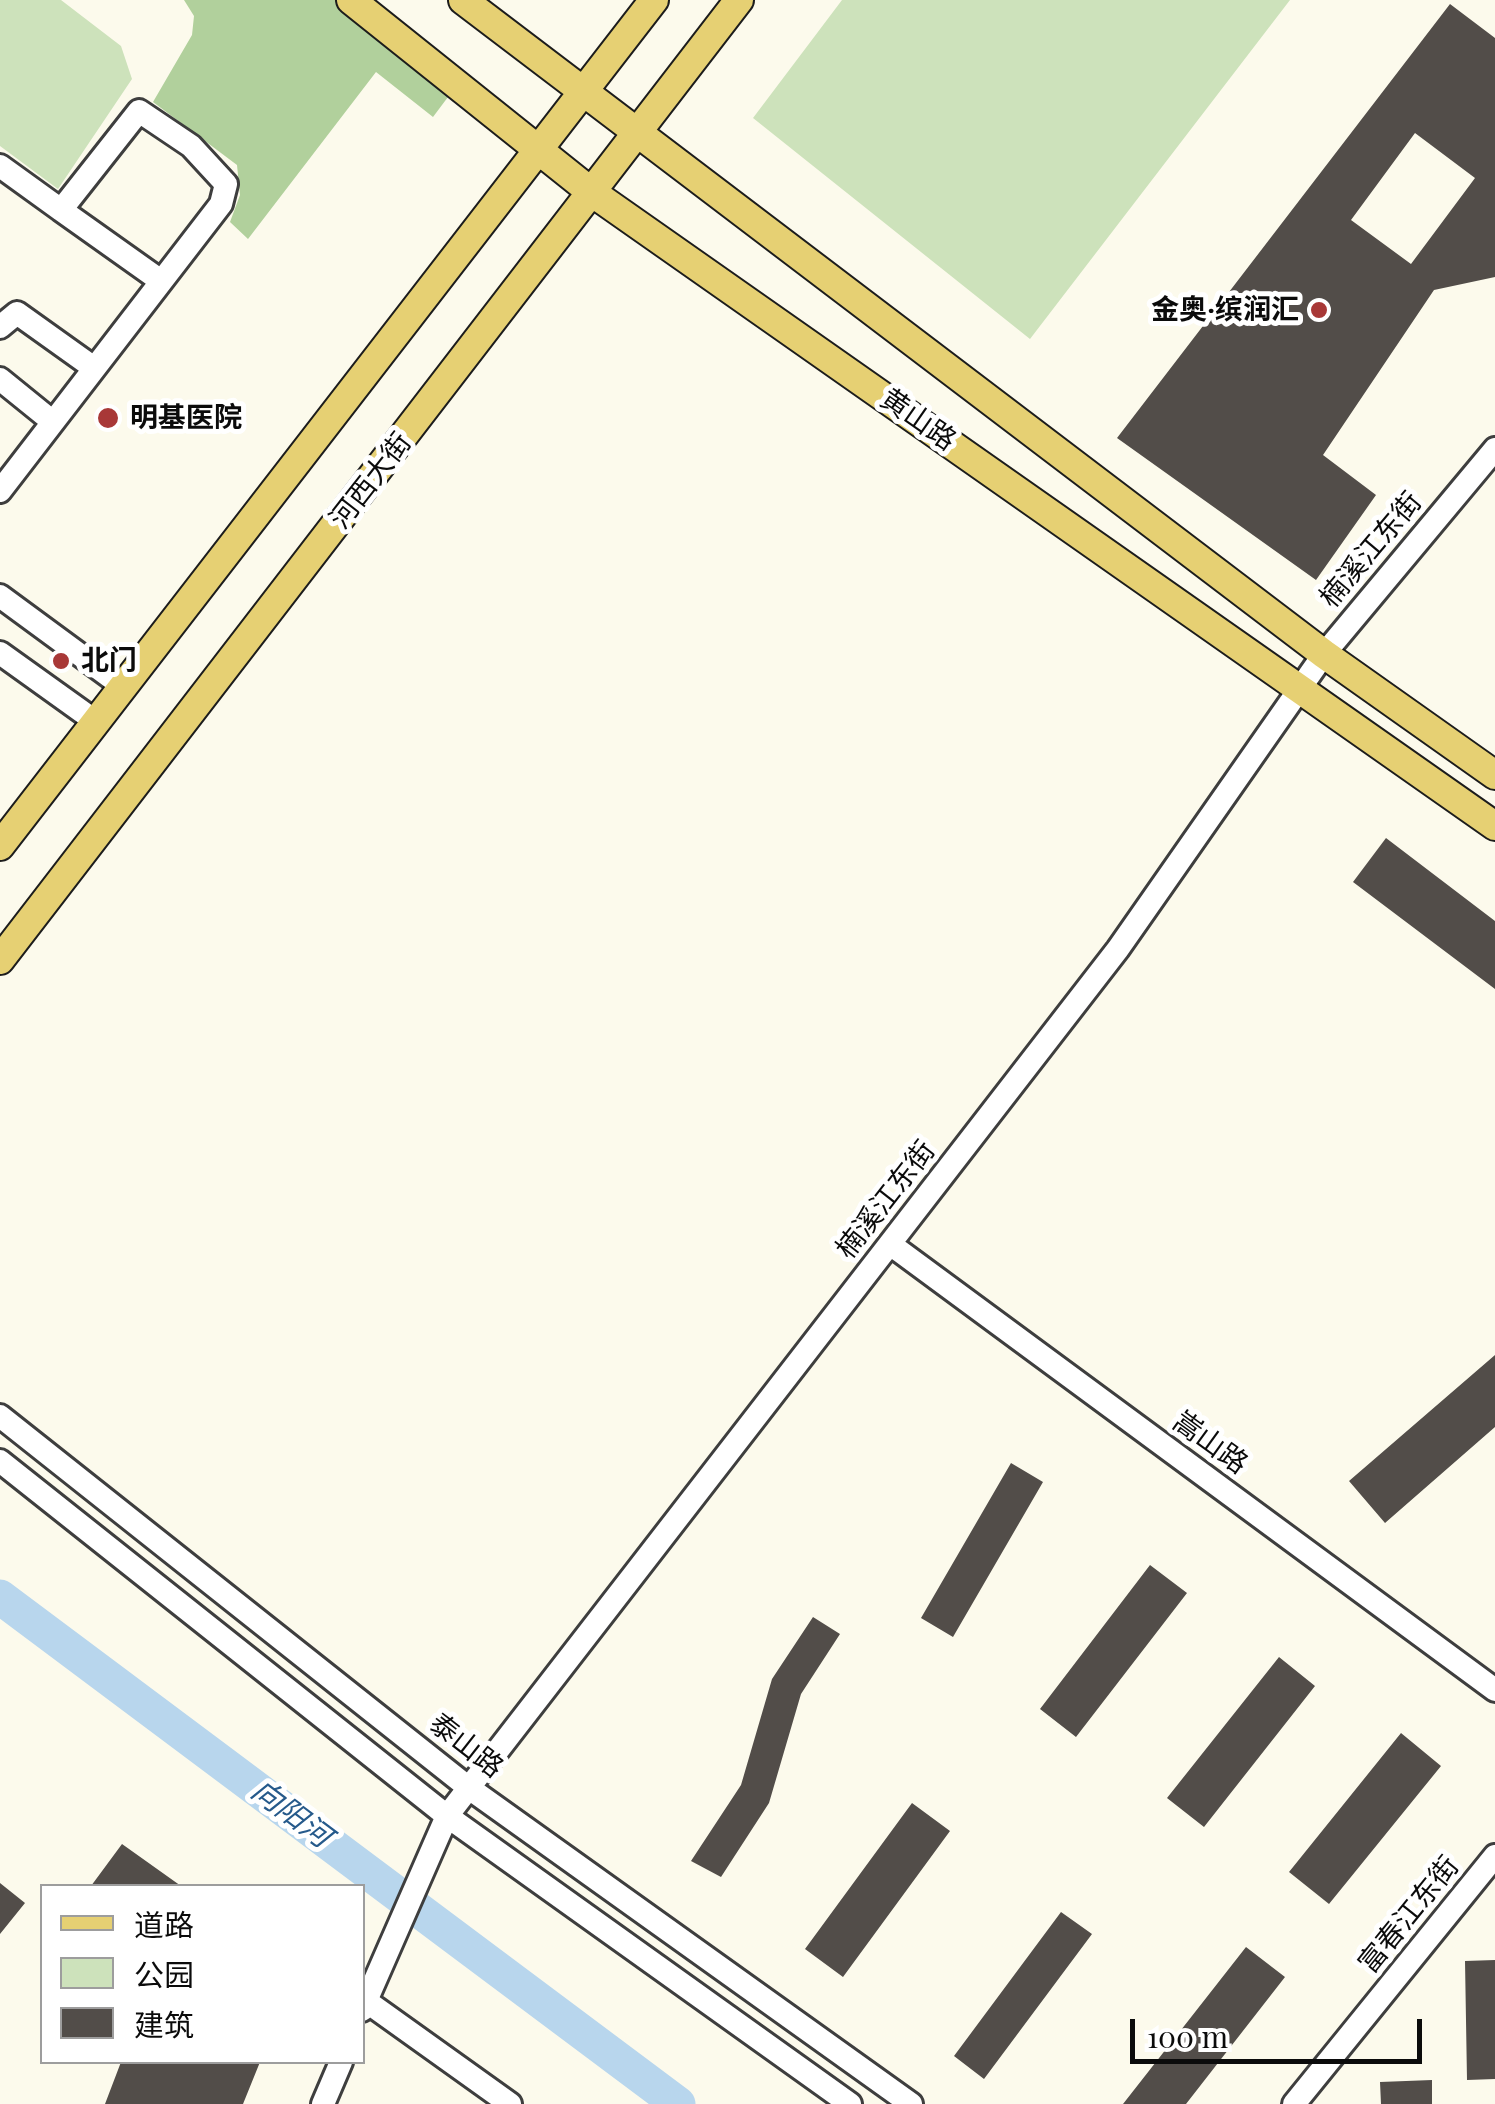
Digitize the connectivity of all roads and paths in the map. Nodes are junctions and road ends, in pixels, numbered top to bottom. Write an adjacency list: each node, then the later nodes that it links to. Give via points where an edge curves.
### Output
1 (351, 0): 7 (main road, 黄山路)
2 (463, 0): 5 (main road, 黄山路)
3 (654, 0): 5 (main road)
4 (739, 0): 6 (main road, 河西大街)
5 (583, 93): 6 (main road, 黄山路); 7 (main road)
6 (638, 132): 9 (main road, 河西大街); 20 (main road, 黄山路)
7 (540, 150): 9 (main road, 黄山路); 21 (main road)
8 (0, 166): 10 (street)
9 (590, 191): 22 (main road, 黄山路); 27 (main road, 河西大街)
10 (61, 210): 11 (street); 11 (street, via 140,111 190,146 226,184 221,204)
11 (161, 281): 13 (street)
12 (0, 328): 13 (street, via 17,313)
13 (94, 368): 15 (street)
14 (0, 380): 15 (street)
15 (53, 422): 17 (street)
16 (1495, 449): 20 (street, 楠溪江东街)
17 (0, 491)
18 (0, 596): 21 (street)
19 (0, 653): 23 (street)
20 (1324, 654): 22 (street, 楠溪江东街); 24 (main road, 黄山路)
21 (121, 686): 23 (main road)
22 (1300, 687): 25 (main road, 黄山路); 28 (street, 楠溪江东街, via 1118,949)
23 (95, 721): 26 (main road)
24 (1495, 775)
25 (1495, 826)
26 (0, 846)
27 (0, 960)
28 (890, 1244): 31 (street, 嵩山路); 32 (street, 楠溪江东街)
29 (0, 1416): 32 (street, 泰山路)
30 (0, 1461): 33 (street)
31 (1495, 1690)
32 (469, 1788): 33 (street, 楠溪江东街); 41 (street, 泰山路)
33 (447, 1816): 35 (street, 楠溪江东街); 40 (street)
34 (1495, 1856): 42 (street, 富春江东街)
35 (365, 2003)
36 (365, 2006): 39 (street)
37 (339, 2064): 38 (street)
38 (322, 2104)
39 (510, 2104)
40 (850, 2104)
41 (911, 2104)
42 (1294, 2104)

